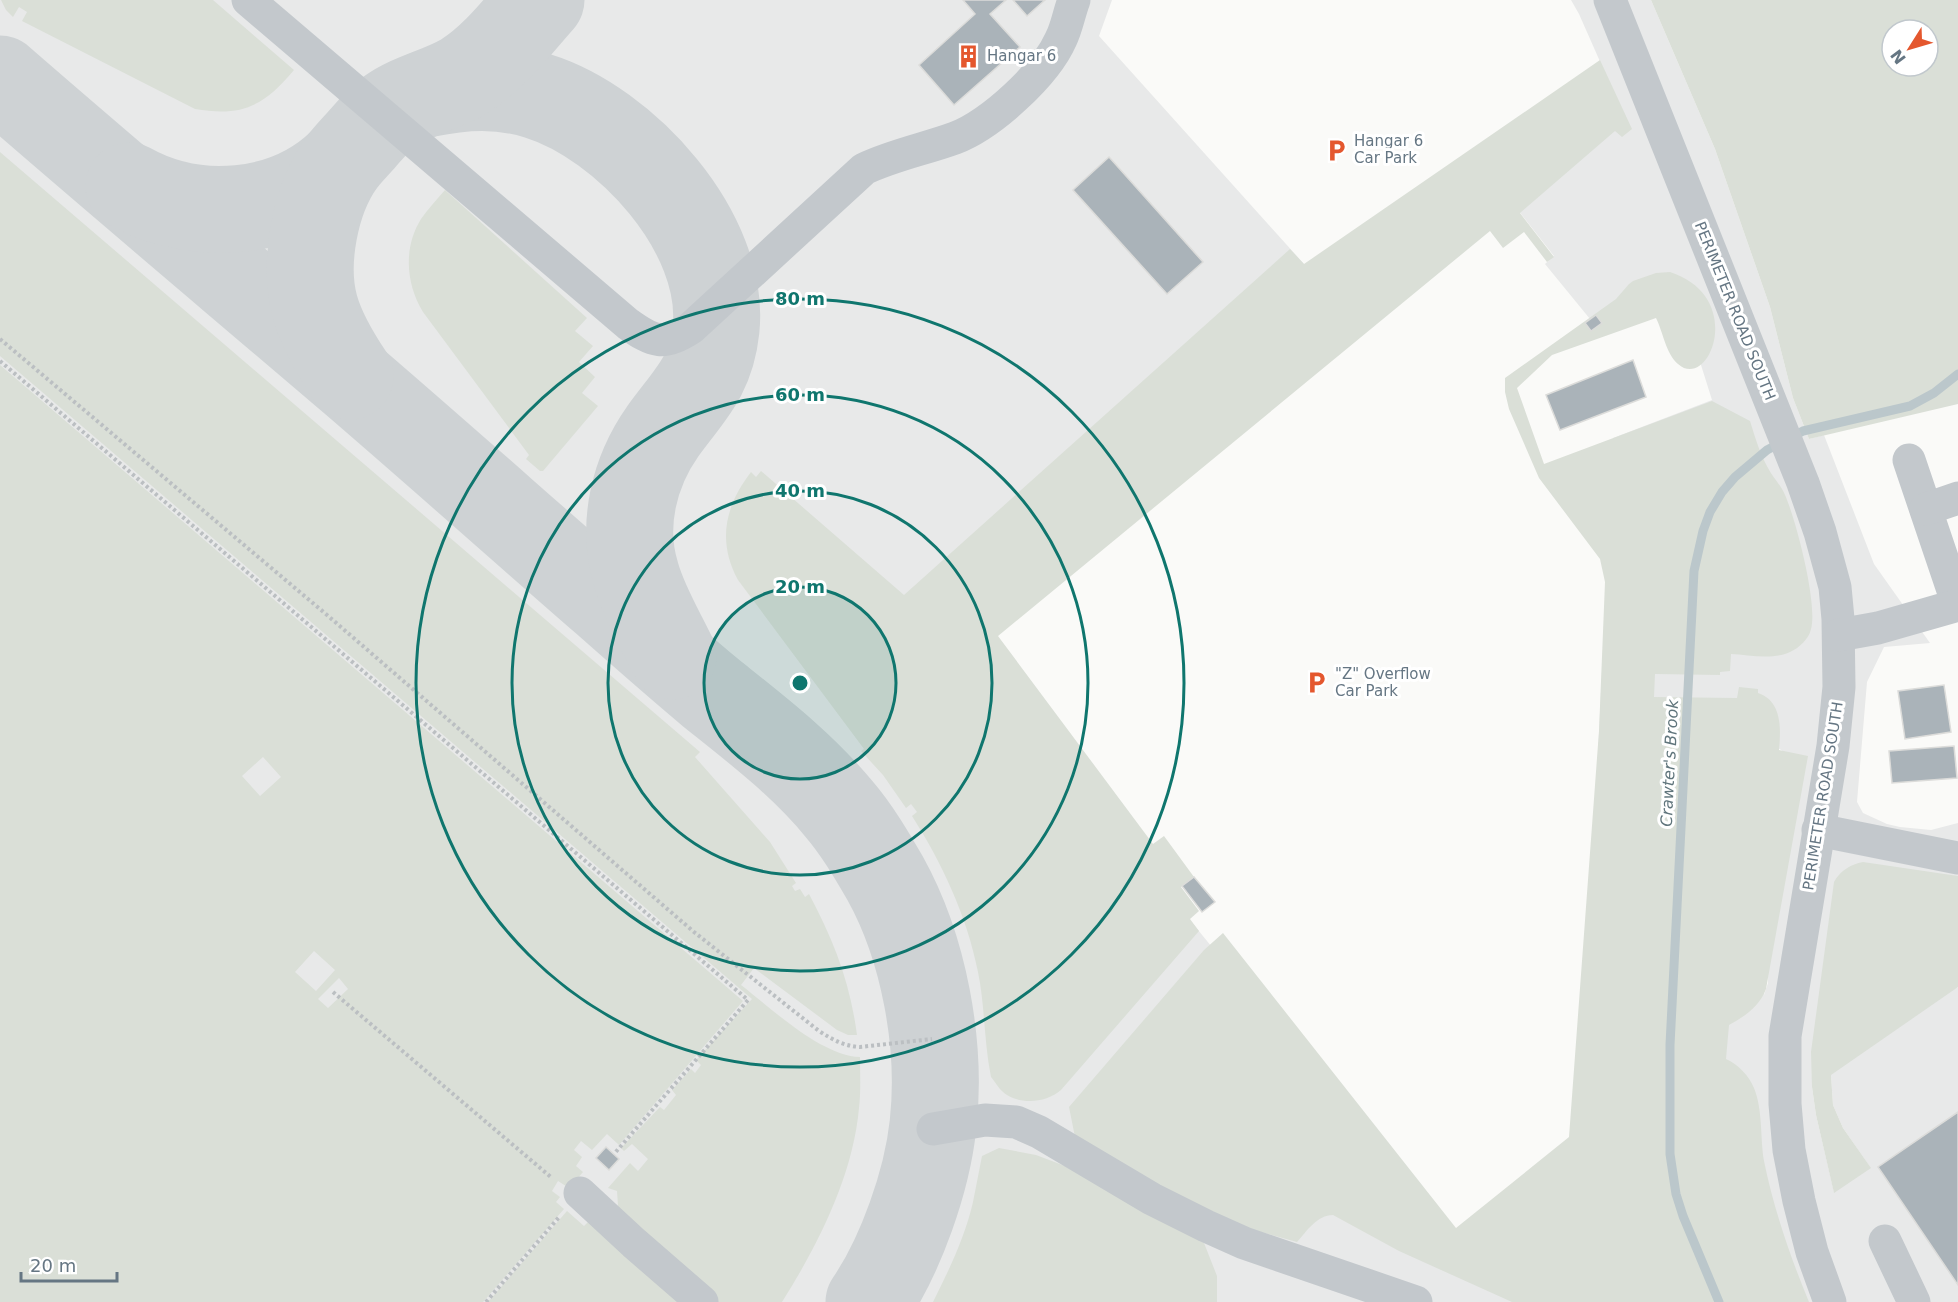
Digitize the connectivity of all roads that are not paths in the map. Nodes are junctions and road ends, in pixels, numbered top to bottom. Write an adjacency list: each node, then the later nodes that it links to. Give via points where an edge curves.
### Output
1 (248, 0): 2 (lane, via 628,324 651,339 660,340 671,339 691,328 864,169 967,133 994,115 1048,60 1063,37)
2 (1074, 0)
3 (1610, 0): 8 (lane, PERIMETER ROAD SOUTH, via 1803,483 1832,572)
4 (1910, 460): 6 (lane)
5 (1958, 498): 6 (lane)
6 (1926, 509): 7 (lane)
7 (1958, 605): 8 (lane)
8 (1839, 635): 9 (lane, PERIMETER ROAD SOUTH, via 1836,723)
9 (1818, 830): 10 (lane); 16 (lane, PERIMETER ROAD SOUTH, via 1785,1036 1785,1104 1798,1201)
10 (1958, 858)
11 (933, 1129): 15 (lane, via 985,1120 1016,1122 1225,1235)
12 (566, 1197): 14 (lane, via 639,1248)
13 (1886, 1241): 17 (lane)
14 (702, 1302)
15 (1416, 1302)
16 (1830, 1302)
17 (1914, 1302)

